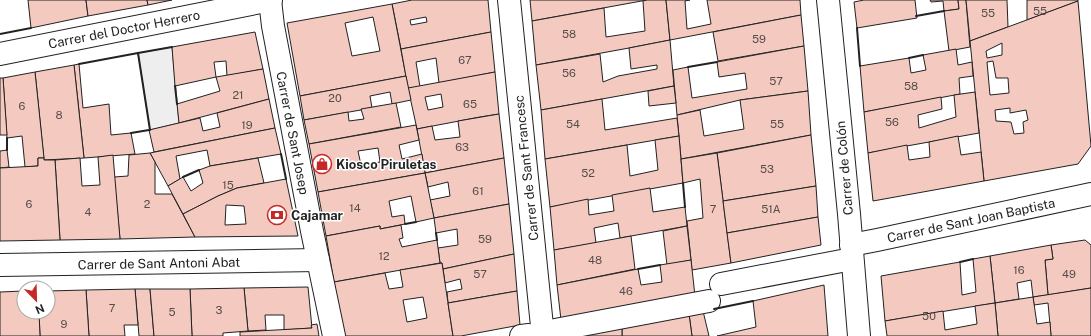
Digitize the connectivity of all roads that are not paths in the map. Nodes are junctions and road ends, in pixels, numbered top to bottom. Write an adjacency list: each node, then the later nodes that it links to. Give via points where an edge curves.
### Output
1 (270, 0): 4 (street, Carrer del Doctor Herrero); 7 (street, Carrer de Sant Josep, via 274,33)
2 (509, 0): 9 (street, Carrer de Sant Francesc)
3 (828, 0): 6 (street, Carrer de Colón)
4 (0, 54)
5 (1091, 194): 6 (street, Carrer de Sant Joan Baptista, via 877,240)
6 (852, 252): 9 (street, Carrer de Sant Joan Baptista, via 715,292); 11 (street, Carrer de Colón)
7 (318, 260): 8 (street, Carrer de Sant Antoni Abat); 10 (street, Carrer de Sant Josep)
8 (0, 265)
9 (537, 334)
10 (334, 336)
11 (859, 336)

